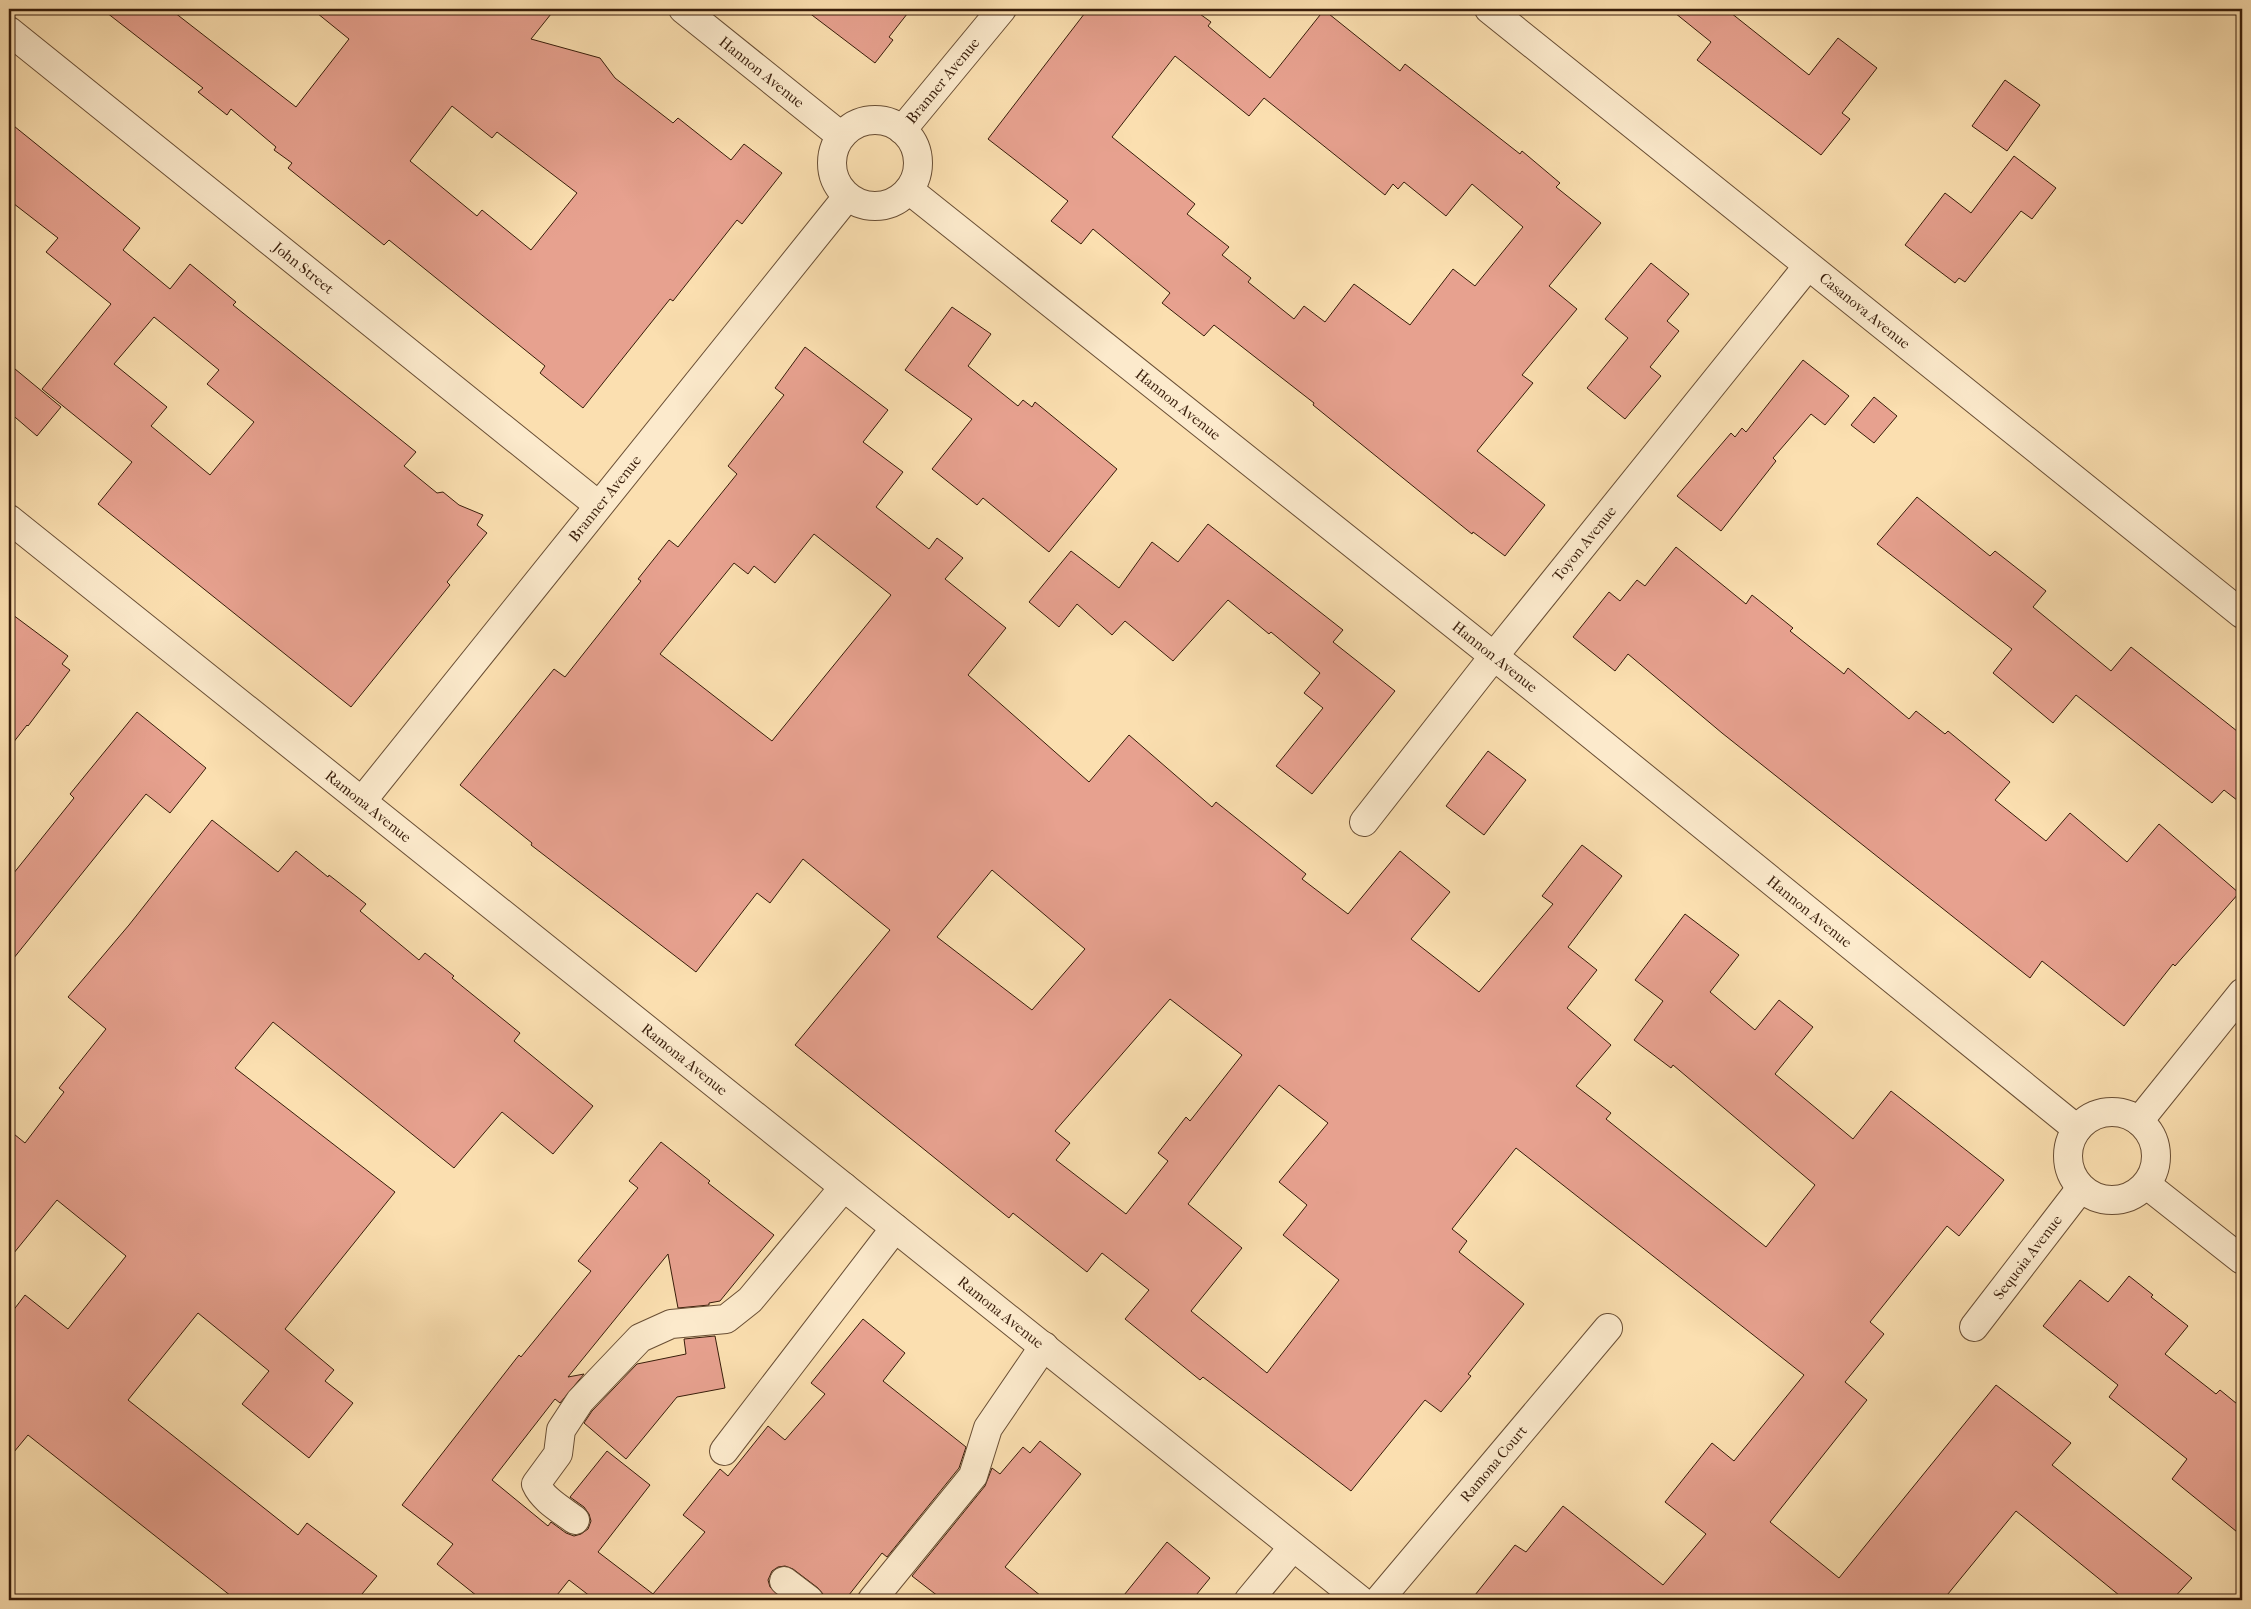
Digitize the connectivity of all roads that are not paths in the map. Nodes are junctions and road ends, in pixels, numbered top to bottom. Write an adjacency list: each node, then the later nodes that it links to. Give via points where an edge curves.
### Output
1 (683, 9): 6 (street, Hannon Avenue)
2 (1002, 9): 5 (street, Branner Avenue)
3 (1489, 9): 9 (street, Casanova Avenue)
4 (9, 31): 10 (street, John Street)
5 (902, 130): 6 (street, via 877,120 851,127); 7 (street, via 911,140 918,165)
6 (841, 136): 8 (street, via 834,148 832,168 838,186)
7 (909, 190): 8 (street, via 886,205 859,204); 13 (street, Hannon Avenue)
8 (847, 196): 10 (street, Branner Avenue)
9 (1807, 267): 12 (street, Casanova Avenue); 13 (street, Toyon Avenue)
10 (598, 505): 14 (street, Branner Avenue)
11 (9, 519): 14 (street, Ramona Avenue)
12 (2242, 614)
13 (1494, 656): 15 (street, Toyon Avenue); 18 (street, Hannon Avenue)
14 (362, 801): 20 (street, Ramona Avenue)
15 (1364, 822)
16 (2242, 993): 17 (street)
17 (2139, 1121): 18 (street, via 2113,1111 2093,1116); 19 (street, via 2149,1131 2157,1158 2154,1172)
18 (2077, 1129): 21 (street, via 2071,1140 2068,1165)
19 (2146, 1185): 21 (street, via 2122,1200 2093,1196); 23 (street)
20 (844, 1187): 22 (street, Ramona Avenue); 28 (street, via 750,1300 726,1319 671,1324 640,1338 580,1401 561,1430 558,1454 536,1484 540,1492)
21 (2081, 1188): 24 (street, Sequoia Avenue)
22 (895, 1228): 26 (street, Ramona Avenue); 27 (street)
23 (2242, 1260)
24 (1974, 1327)
25 (1608, 1328): 35 (street, Ramona Court)
26 (1044, 1346): 29 (street, Ramona Avenue); 32 (street, via 988,1428 973,1476)
27 (724, 1451)
28 (575, 1520)
29 (1293, 1547): 33 (street); 34 (street, Ramona Avenue)
30 (784, 1581): 31 (street)
31 (809, 1600)
32 (872, 1600)
33 (1249, 1600)
34 (1360, 1600)
35 (1379, 1600)

